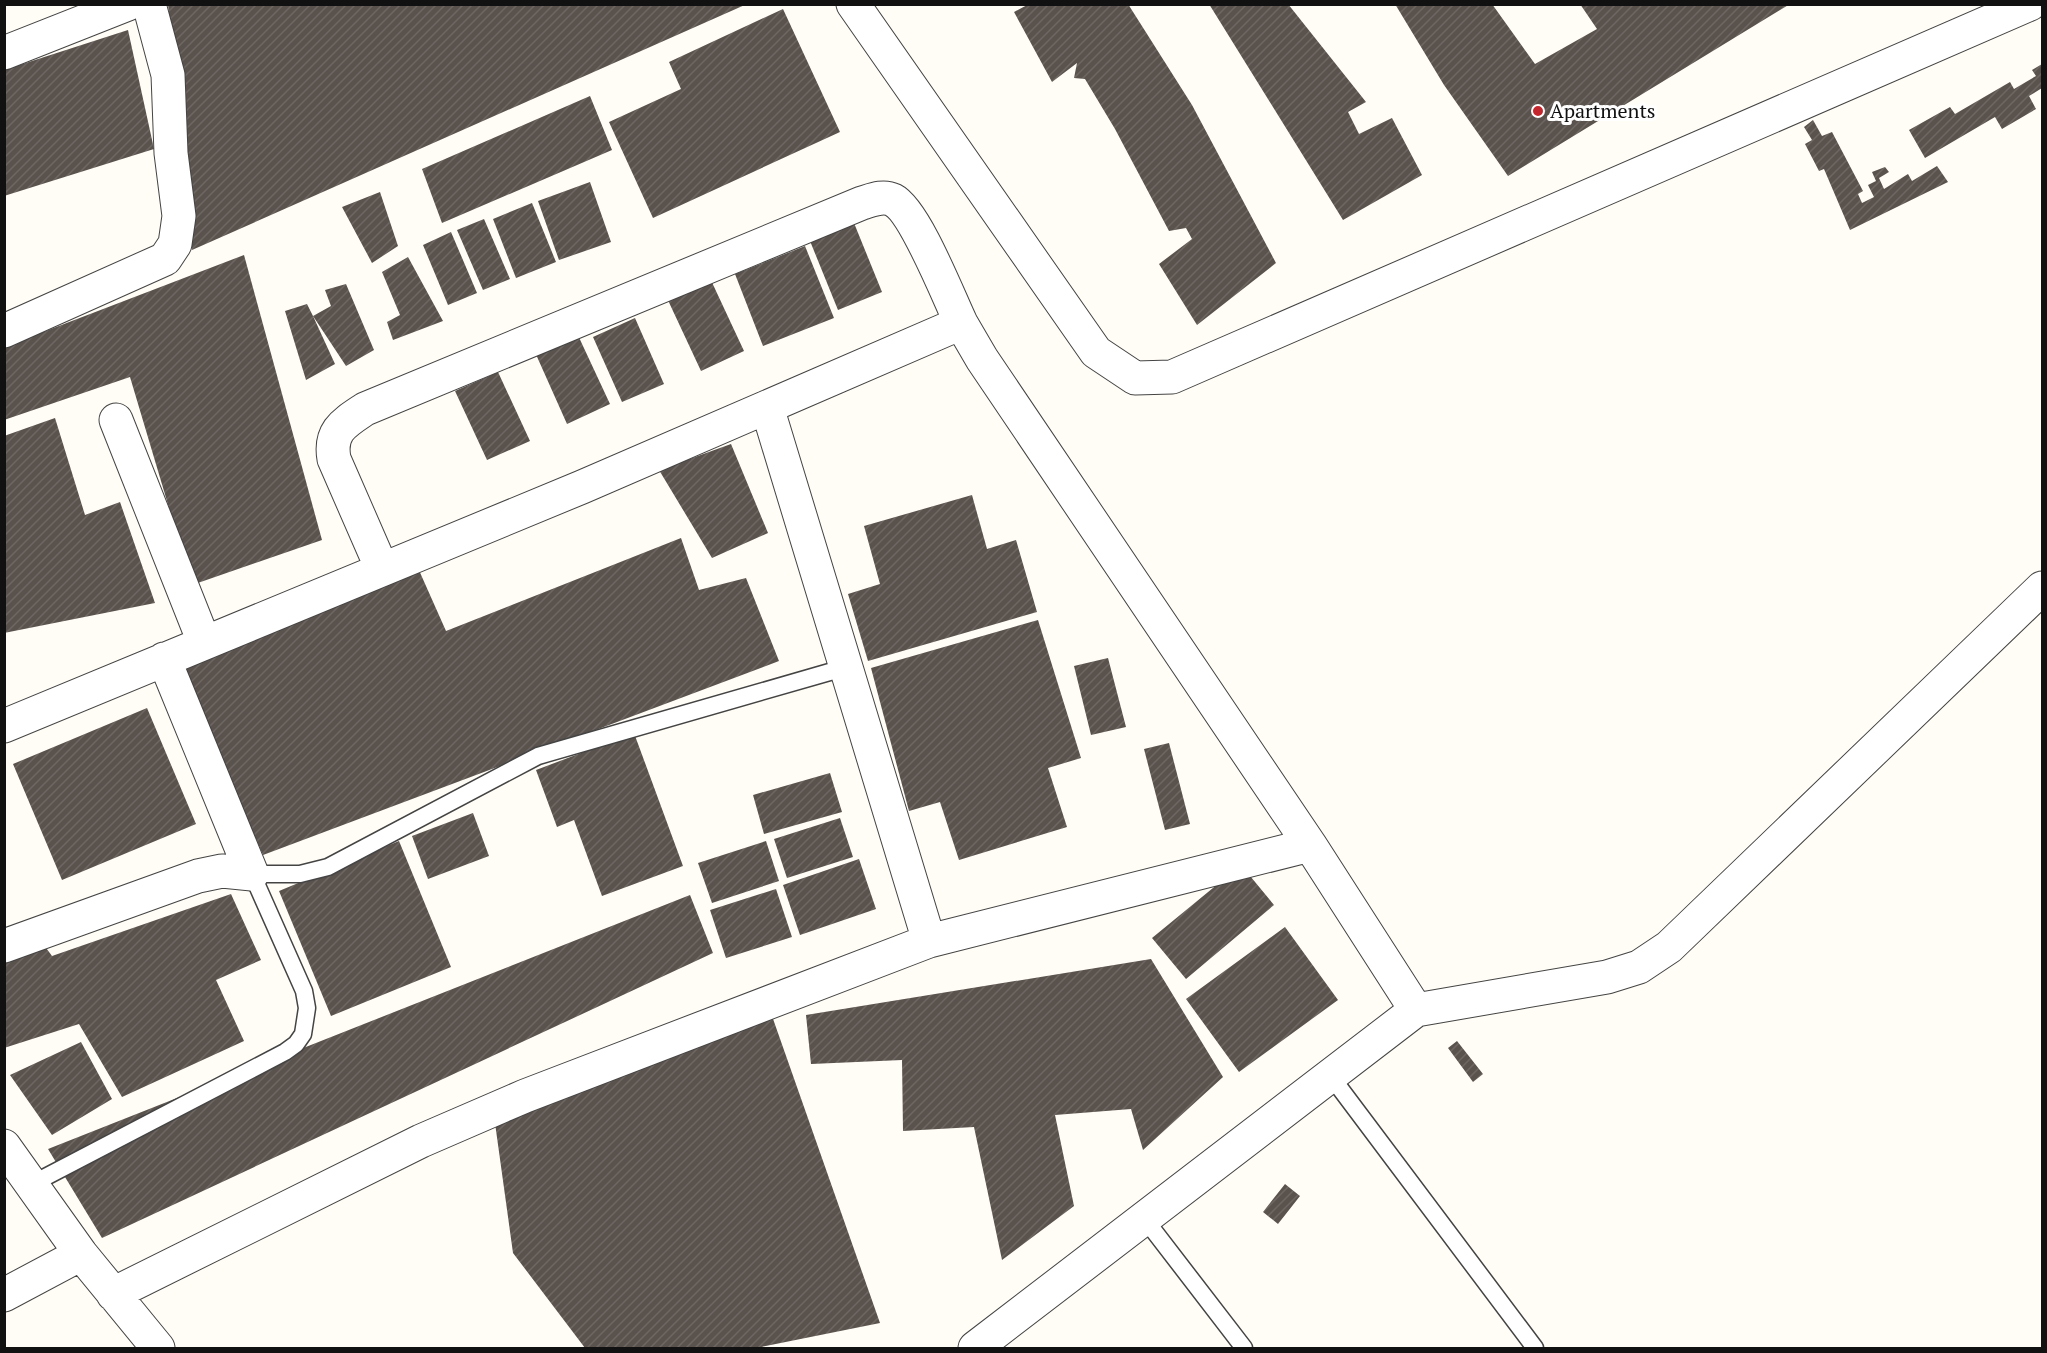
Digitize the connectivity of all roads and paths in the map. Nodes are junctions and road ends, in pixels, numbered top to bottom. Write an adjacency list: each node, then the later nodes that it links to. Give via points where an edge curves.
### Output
1 (128, 4): 5 (street)
2 (148, 4): 7 (street, via 168,75 178,216 175,244 165,259)
3 (853, 4): 4 (street, via 1096,352 1135,378 1172,377)
4 (2030, 4)
5 (4, 53)
6 (961, 323): 8 (street); 10 (street, via 911,218 892,200 882,198 861,203 365,409 334,435 332,446 334,459); 16 (street)
7 (4, 331)
8 (767, 407): 10 (street); 14 (street)
9 (116, 420): 12 (street)
10 (382, 569): 12 (street)
11 (2043, 588): 20 (street, via 1669,947 1639,966 1607,977)
12 (204, 642): 13 (street)
13 (164, 659): 15 (street); 17 (street)
14 (847, 667): 17 (lane, via 538,756 328,867 300,874); 18 (street)
15 (4, 726)
16 (1310, 845): 18 (street); 20 (street)
17 (252, 874): 19 (street, via 222,871 198,876); 23 (lane, via 304,991 306,1021 297,1044)
18 (929, 941): 26 (street, via 525,1096)
19 (4, 946)
20 (1416, 1010): 21 (street)
21 (1330, 1075): 24 (street); 31 (lane)
22 (4, 1146): 23 (street)
23 (32, 1184): 25 (street)
24 (1144, 1218): 29 (street); 30 (lane)
25 (81, 1254): 26 (street); 27 (street)
26 (113, 1294): 28 (street)
27 (4, 1295)
28 (157, 1348)
29 (975, 1348)
30 (1244, 1348)
31 (1534, 1348)

